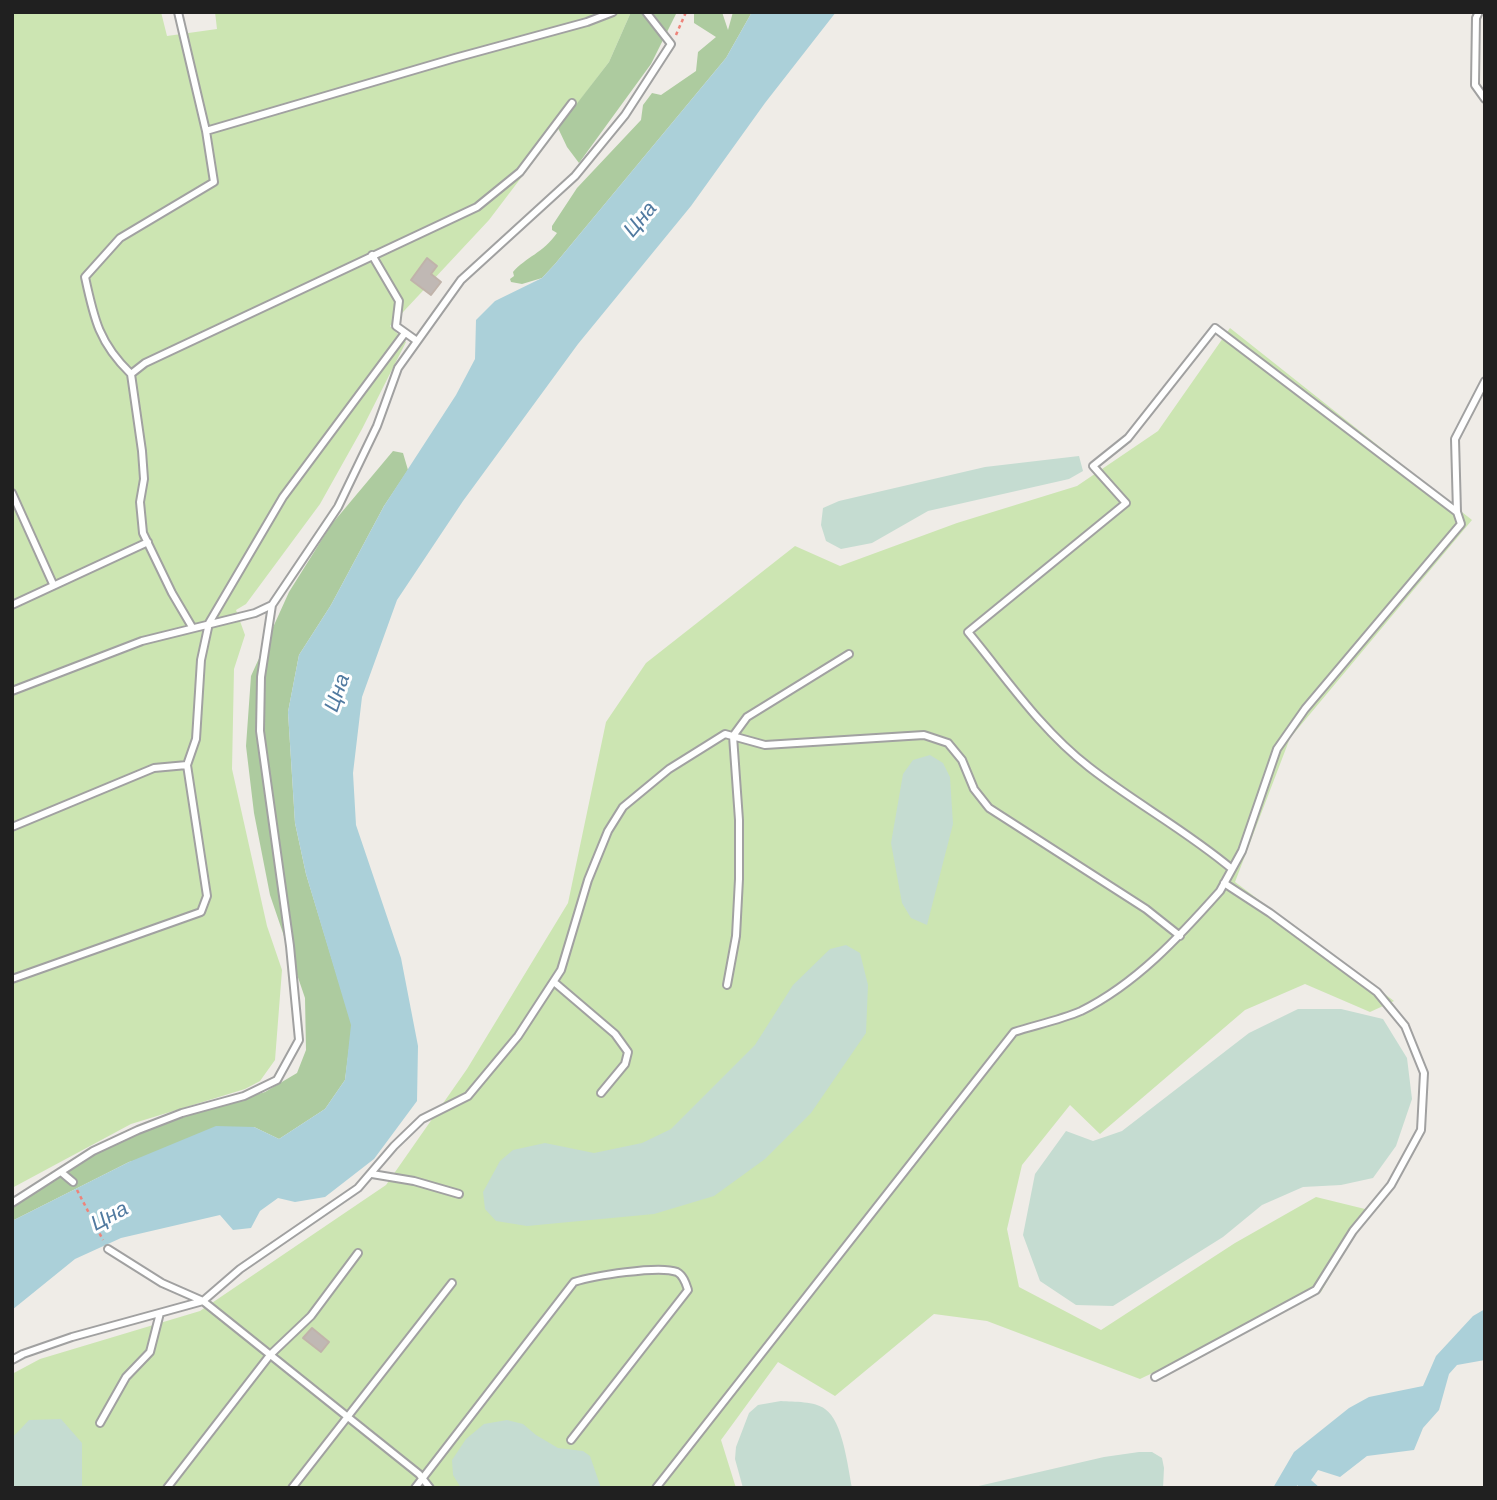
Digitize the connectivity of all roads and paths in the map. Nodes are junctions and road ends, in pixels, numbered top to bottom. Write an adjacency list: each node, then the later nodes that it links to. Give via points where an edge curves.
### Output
1 (178, 12): 9 (lane)
2 (613, 12): 9 (lane)
3 (646, 12): 6 (lane)
4 (686, 12): 6 (path)
5 (1479, 12): 7 (lane, via 1475,85)
6 (671, 44): 12 (lane, via 625,115 575,176 461,280)
7 (1485, 99)
8 (572, 103): 10 (lane, via 520,173 477,207)
9 (206, 131): 13 (lane, via 214,182 120,238 85,277 94,318 112,355)
10 (372, 256): 11 (lane, via 399,301 396,326); 13 (lane, via 145,363)
11 (405, 333): 12 (lane); 21 (lane, via 283,497)
12 (417, 341): 20 (lane, via 398,369 338,508)
13 (131, 374): 17 (lane, via 142,451 143,533)
14 (1485, 382): 16 (lane, via 1455,439)
15 (12, 493): 18 (lane)
16 (1457, 512): 28 (lane, via 1461,524 1305,709 1277,749); 28 (lane, via 1215,328 1128,438 1093,466 1126,503 968,632 1052,734 1089,767)
17 (148, 542): 18 (lane); 22 (lane)
18 (53, 584): 19 (lane)
19 (12, 605)
20 (272, 605): 21 (lane); 35 (lane, via 261,677 260,731 299,1040 277,1080 244,1096 138,1130)
21 (209, 623): 22 (lane); 26 (lane, via 201,660 196,739)
22 (192, 627): 24 (lane, via 142,641)
23 (849, 654): 25 (lane, via 747,717)
24 (12, 691)
25 (733, 736): 30 (lane, via 765,745 924,736 948,743 989,808 1146,909); 32 (lane, via 725,734 669,769 623,807 607,831); 33 (lane, via 739,879)
26 (187, 765): 27 (lane, via 154,768); 31 (lane, via 207,896 201,912)
27 (12, 827)
28 (1232, 869): 29 (lane)
29 (1224, 883): 30 (lane); 47 (lane, via 1377,992 1405,1026 1424,1073 1421,1129 1391,1185 1353,1231 1316,1290)
30 (1180, 936): 56 (lane, via 1128,981 1081,1011 1014,1032)
31 (12, 979)
32 (554, 982): 34 (lane, via 615,1034 628,1052 625,1064); 36 (lane, via 518,1036 468,1096 422,1119)
33 (727, 985)
34 (601, 1093)
35 (61, 1172): 37 (lane); 39 (lane)
36 (372, 1174): 38 (lane); 43 (lane)
37 (73, 1182): 40 (path)
38 (459, 1194)
39 (12, 1203)
40 (108, 1249): 43 (lane, via 162,1283)
41 (358, 1253): 45 (lane, via 311,1316)
42 (452, 1283): 48 (lane)
43 (203, 1301): 44 (lane); 45 (lane)
44 (160, 1313): 46 (lane, via 72,1337); 49 (lane, via 150,1352 126,1377)
45 (270, 1355): 48 (lane); 52 (lane)
46 (12, 1360)
47 (1155, 1377)
48 (348, 1417): 51 (lane); 53 (lane)
49 (100, 1423)
50 (571, 1440): 51 (lane, via 688,1290 677,1272 595,1275 574,1282)
51 (423, 1478): 54 (lane); 55 (lane)
52 (167, 1488)
53 (292, 1488)
54 (415, 1488)
55 (430, 1488)
56 (656, 1488)

